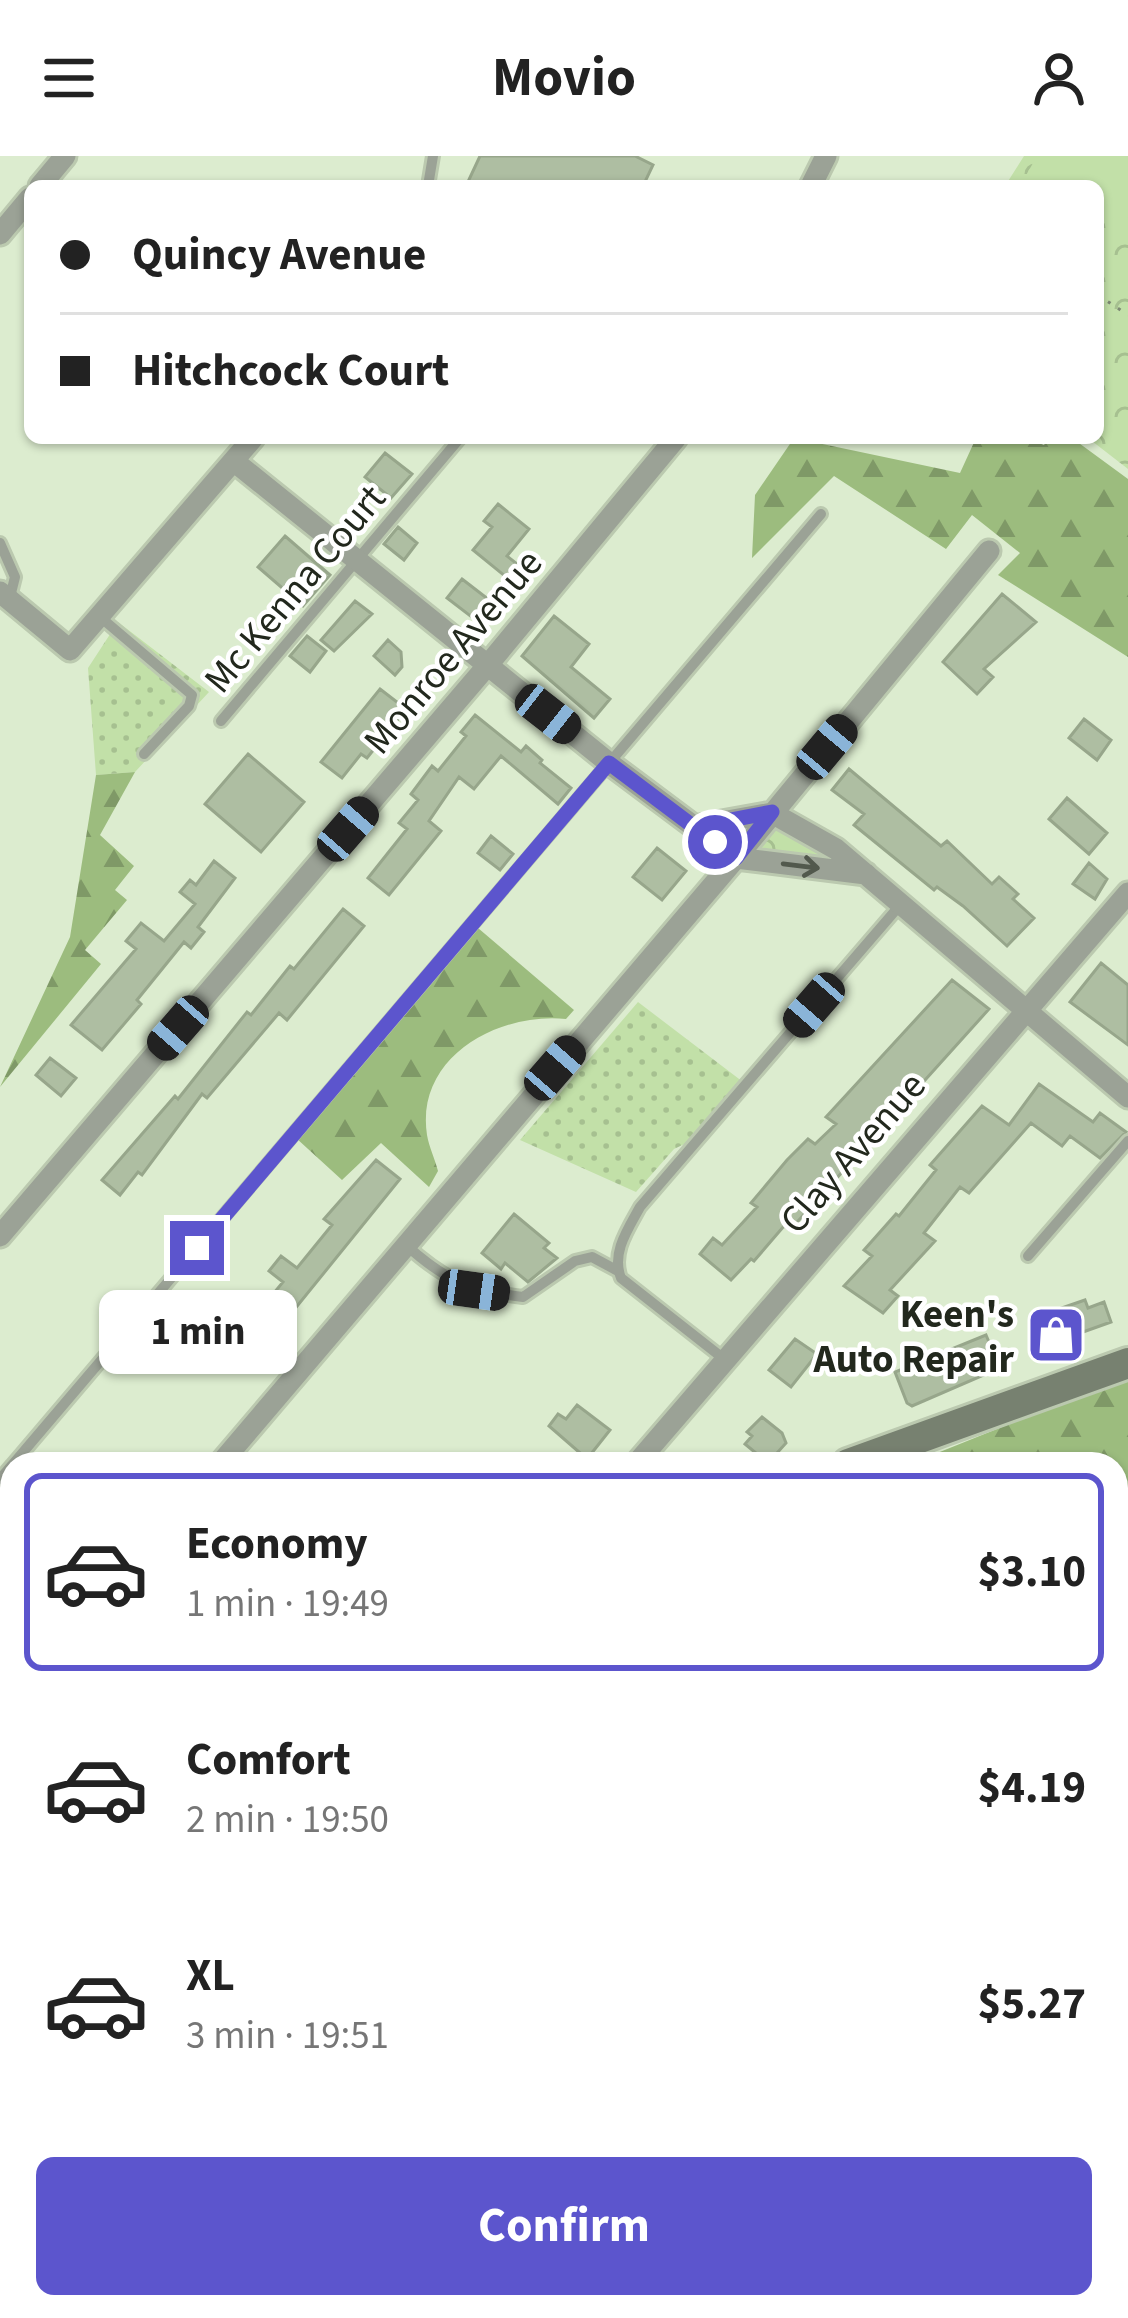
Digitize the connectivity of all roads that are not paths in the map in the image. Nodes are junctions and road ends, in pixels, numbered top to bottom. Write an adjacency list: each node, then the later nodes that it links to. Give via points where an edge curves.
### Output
1 (65, 156): 2 (street)
2 (45, 180)
3 (24, 205): 4 (street)
4 (0, 234)
5 (248, 444): 8 (street)
6 (455, 444): 12 (lane, Mc Kenna Court)
7 (671, 444): 15 (street, Monroe Avenue)
8 (235, 462): 12 (street); 14 (street)
9 (821, 514): 18 (lane)
10 (0, 543): 13 (lane, via 15,577)
11 (989, 551): 19 (street)
12 (359, 560): 15 (street); 16 (lane, Mc Kenna Court)
13 (4, 596): 14 (street, via 70,650)
14 (99, 616): 17 (lane, via 192,695)
15 (487, 666): 18 (street); 28 (street, Monroe Avenue)
16 (221, 721)
17 (144, 754)
18 (609, 763): 20 (street); 34 (lane)
19 (772, 812): 20 (street); 21 (street); 22 (street)
20 (694, 827): 21 (street)
21 (736, 858): 22 (street, one-way to 22); 29 (street)
22 (866, 874): 24 (street)
23 (1128, 892): 25 (street, Clay Avenue)
24 (901, 904): 25 (street); 31 (lane, via 640,1207)
25 (1026, 1010): 26 (street); 32 (street, Clay Avenue)
26 (1128, 1097)
27 (1128, 1141): 30 (lane)
28 (0, 1236)
29 (404, 1243): 31 (lane, via 440,1275 524,1297 575,1261 592,1257); 35 (street)
30 (1028, 1256)
31 (618, 1271): 32 (lane)
32 (726, 1360): 36 (street, Clay Avenue)
33 (1128, 1363): 37 (main road)
34 (23, 1452)
35 (230, 1452)
36 (646, 1452)
37 (881, 1452)

